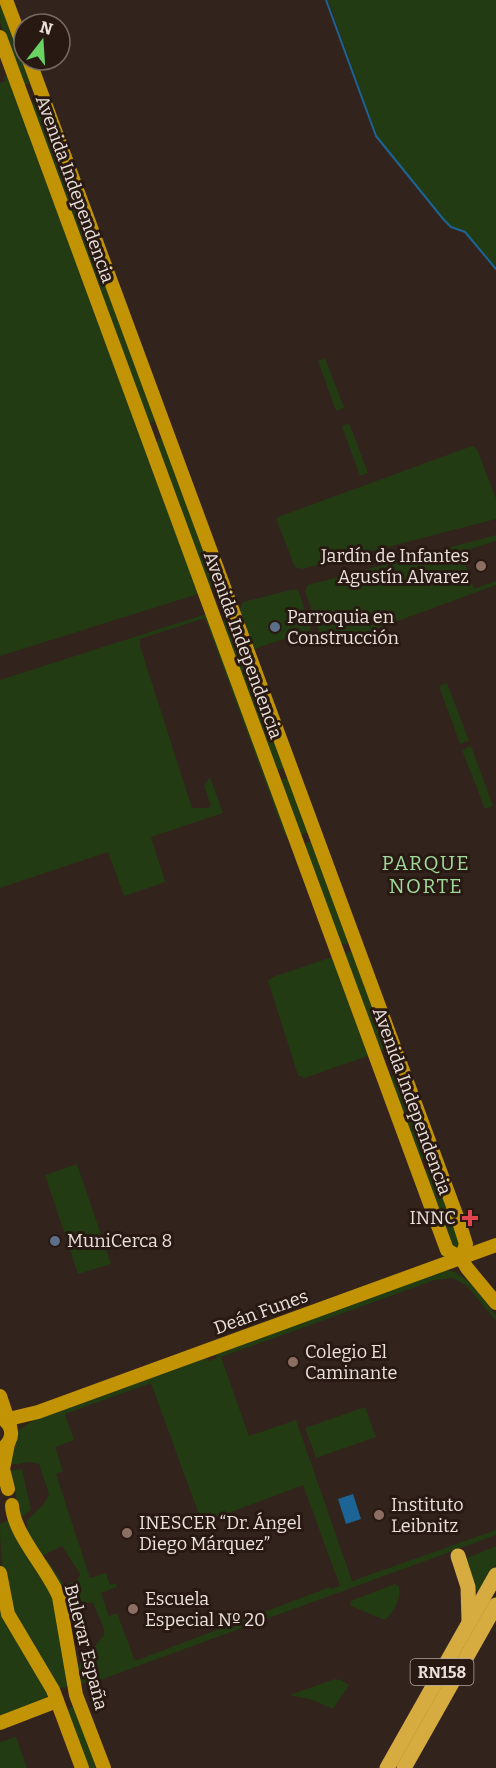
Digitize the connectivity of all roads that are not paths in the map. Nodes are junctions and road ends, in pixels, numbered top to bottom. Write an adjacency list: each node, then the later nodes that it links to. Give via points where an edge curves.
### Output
1 (6, 0): 2 (main road)
2 (12, 16)
3 (0, 37): 6 (main road, Avenida Independencia)
4 (32, 72): 5 (main road, Avenida Independencia)
5 (39, 90): 6 (main road); 7 (main road, Avenida Independencia)
6 (22, 96): 8 (main road, Avenida Independencia)
7 (225, 591): 8 (main road, via 214,591); 9 (main road, Avenida Independencia)
8 (207, 598): 10 (main road, Avenida Independencia)
9 (232, 610): 10 (main road, via 222,617); 12 (main road, Avenida Independencia, via 460,1225 466,1244)
10 (213, 616): 12 (main road, Avenida Independencia, via 447,1250)
11 (496, 1245): 12 (main road, Deán Funes)
12 (461, 1258): 13 (main road, Avenida Independencia); 15 (main road, Deán Funes)
13 (496, 1304)
14 (0, 1396): 16 (main road)
15 (38, 1412): 16 (main road, Deán Funes); 16 (main road, Deán Funes)
16 (5, 1430): 17 (main road)
17 (4, 1487): 18 (main road, Bulevar España)
18 (12, 1505): 19 (main road, via 8,1514); 28 (main road, Bulevar España, via 17,1525 59,1597 76,1695)
19 (0, 1518)
20 (458, 1556): 24 (highway, via 468,1587)
21 (0, 1573): 25 (main road, via 8,1614)
22 (496, 1575): 24 (highway, RN158)
23 (496, 1605): 30 (highway, RN158)
24 (469, 1623): 29 (highway, RN158)
25 (57, 1701): 26 (main road); 27 (main road)
26 (0, 1723)
27 (82, 1768)
28 (104, 1768)
29 (387, 1768)
30 (404, 1768)

